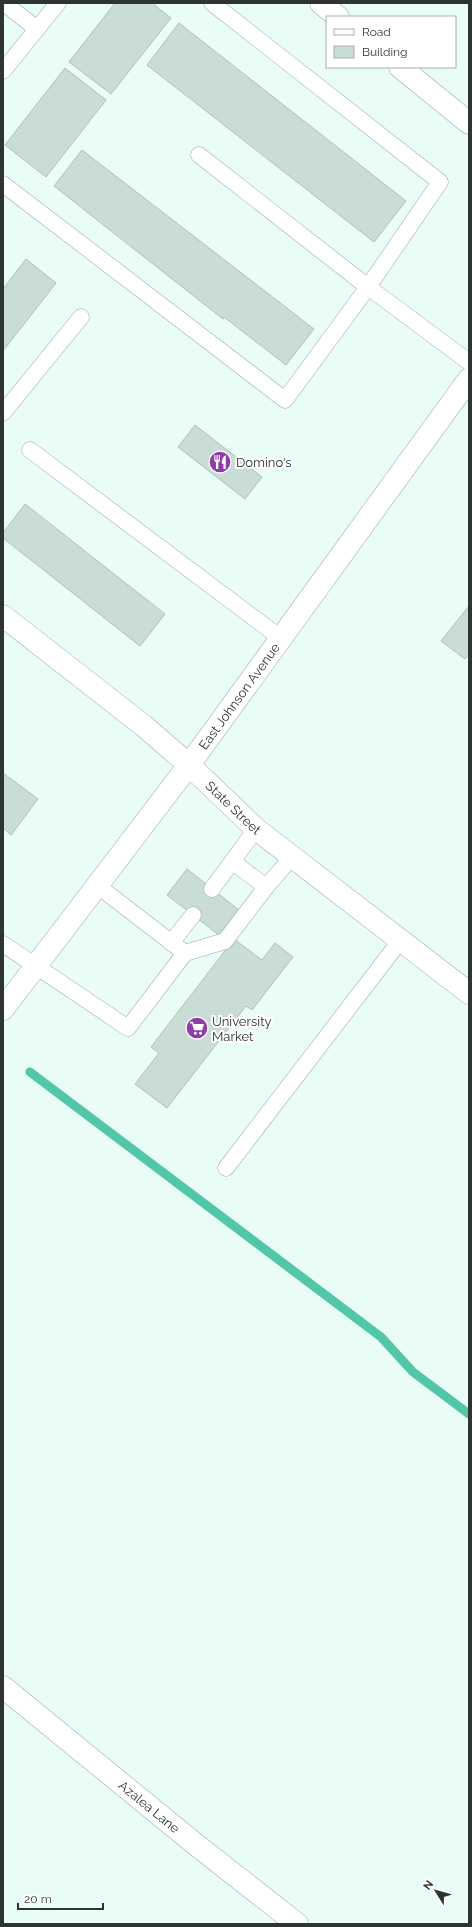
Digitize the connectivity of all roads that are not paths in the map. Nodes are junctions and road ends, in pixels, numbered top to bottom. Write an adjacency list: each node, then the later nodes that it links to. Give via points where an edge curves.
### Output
1 (4, 3): 4 (lane)
2 (58, 3): 4 (lane)
3 (212, 3): 10 (lane, via 440,182)
4 (37, 29): 6 (lane)
5 (401, 68): 7 (street)
6 (3, 71)
7 (469, 123)
8 (199, 155): 10 (lane)
9 (3, 184): 10 (lane, via 285,400)
10 (368, 287): 12 (lane)
11 (82, 317): 14 (lane)
12 (469, 362)
13 (469, 379): 17 (street, East Johnson Avenue)
14 (3, 413)
15 (30, 450): 17 (lane)
16 (3, 616): 18 (street, State Street, via 144,726)
17 (282, 639): 18 (street, East Johnson Avenue)
18 (189, 765): 19 (street, State Street); 22 (street, East Johnson Avenue)
19 (256, 829): 20 (street, State Street); 21 (lane)
20 (292, 857): 23 (lane); 26 (street, State Street)
21 (233, 862): 23 (lane); 24 (lane)
22 (98, 886): 27 (lane); 30 (street, East Johnson Avenue)
23 (266, 887): 29 (lane, via 225,941)
24 (212, 889)
25 (192, 915): 27 (lane)
26 (400, 941): 31 (street, State Street); 33 (lane)
27 (171, 943): 29 (lane)
28 (3, 944): 30 (lane)
29 (185, 953): 30 (lane, via 128,1028)
30 (36, 965): 32 (street, East Johnson Avenue)
31 (469, 993)
32 (3, 1009)
33 (226, 1168)
34 (3, 1687): 35 (street, Azalea Lane, via 194,1844)
35 (297, 1924)

